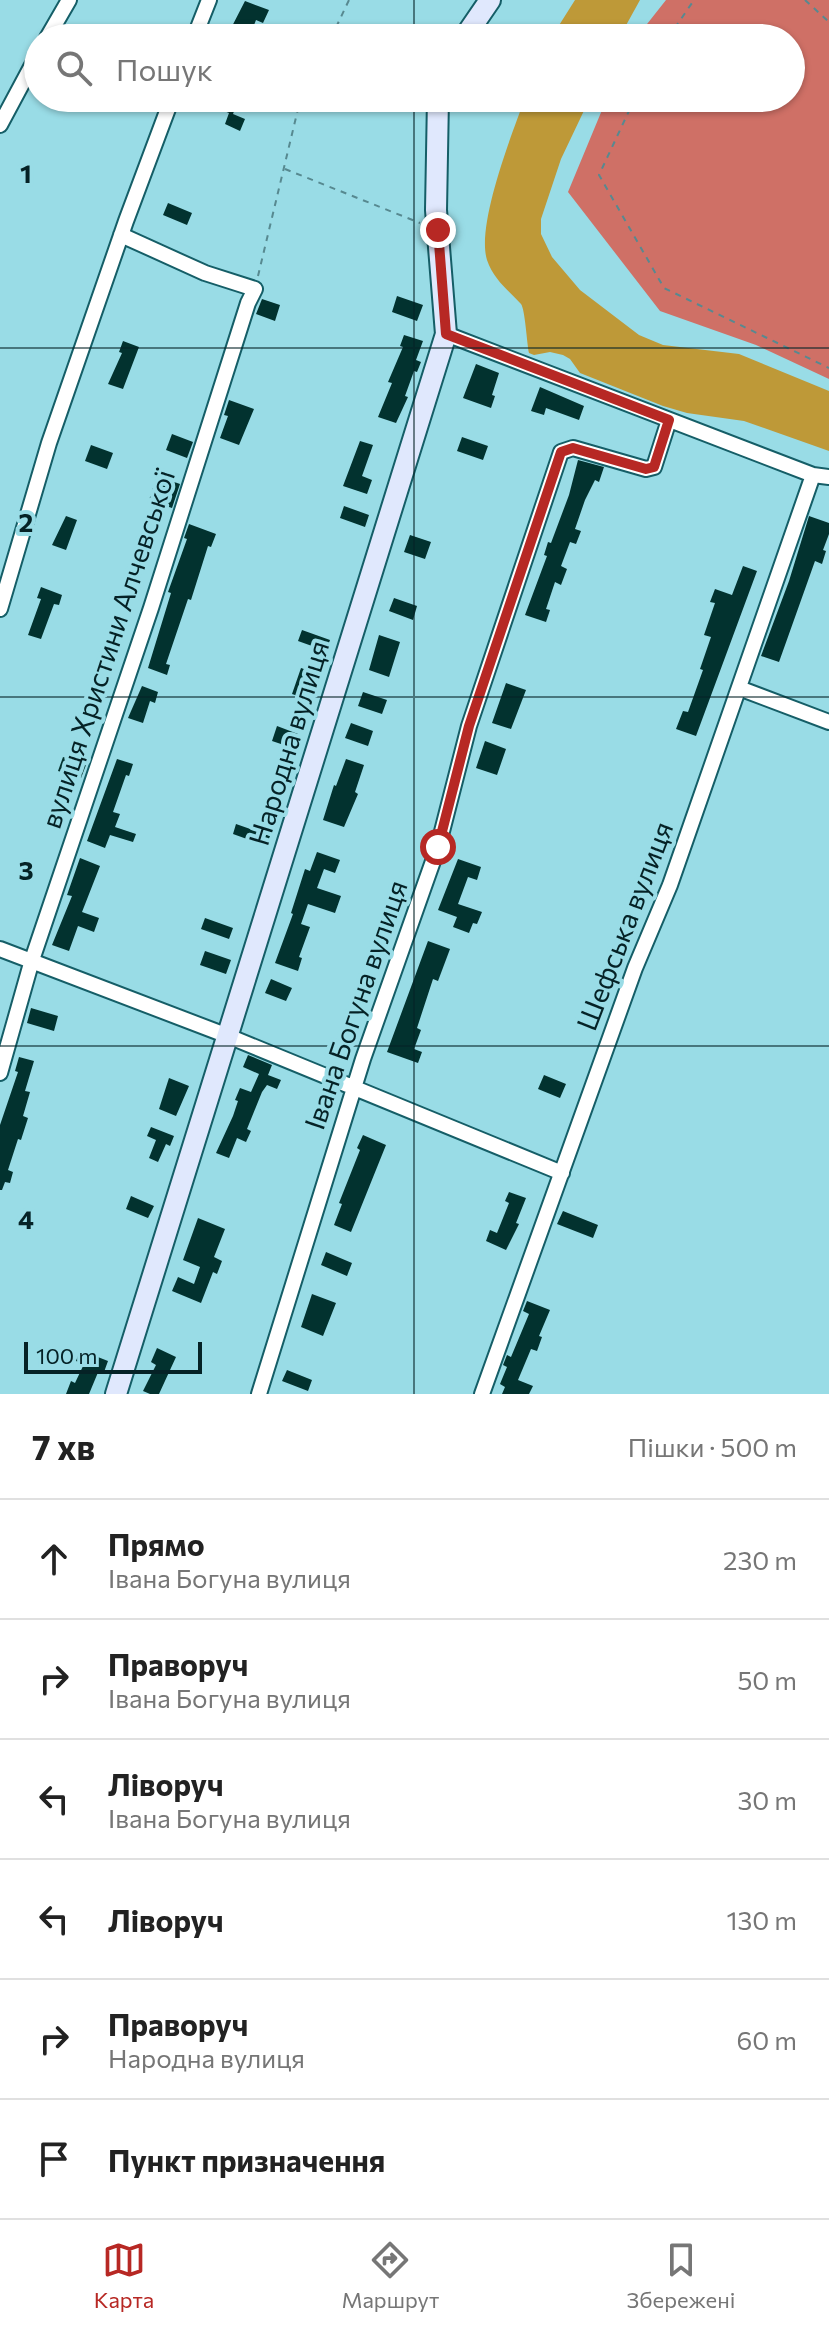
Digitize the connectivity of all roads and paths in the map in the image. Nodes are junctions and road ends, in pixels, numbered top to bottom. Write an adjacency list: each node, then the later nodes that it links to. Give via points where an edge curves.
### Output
1 (69, 0): 8 (street)
2 (209, 0): 9 (street)
3 (349, 0): 10 (path)
4 (490, 0): 11 (street)
5 (694, 0): 12 (path)
6 (805, 0): 7 (path)
7 (829, 22)
8 (55, 24)
9 (200, 24)
10 (338, 24)
11 (474, 24)
12 (678, 24)
13 (24, 80): 18 (street)
14 (167, 112): 21 (street)
15 (297, 112): 19 (path)
16 (437, 112): 20 (street, Народна вулиця)
17 (628, 112): 24 (path, via 599,175 664,288)
18 (0, 125)
19 (284, 169): 20 (path); 22 (path)
20 (438, 230): 23 (street, Народна вулиця)
21 (121, 235): 22 (street); 28 (street, via 49,443)
22 (255, 289): 32 (street, вулиця Христини Алчевської)
23 (446, 334): 25 (street); 33 (street, Народна вулиця)
24 (829, 368)
25 (669, 420): 26 (street); 35 (street, Івана Богуна вулиця, via 654,467 573,448 561,452 469,726 438,847)
26 (813, 475): 27 (street); 29 (street, Шефська вулиця)
27 (829, 477)
28 (0, 609)
29 (739, 688): 30 (street); 36 (street, Шефська вулиця)
30 (829, 722)
31 (0, 949): 32 (street)
32 (32, 960): 33 (street); 34 (street, вулиця Христини Алчевської)
33 (228, 1036): 35 (street); 37 (street, Народна вулиця)
34 (0, 1073)
35 (354, 1087): 36 (street); 38 (street, Івана Богуна вулиця)
36 (562, 1173): 39 (street, Шефська вулиця)
37 (116, 1394)
38 (259, 1394)
39 (482, 1394)

